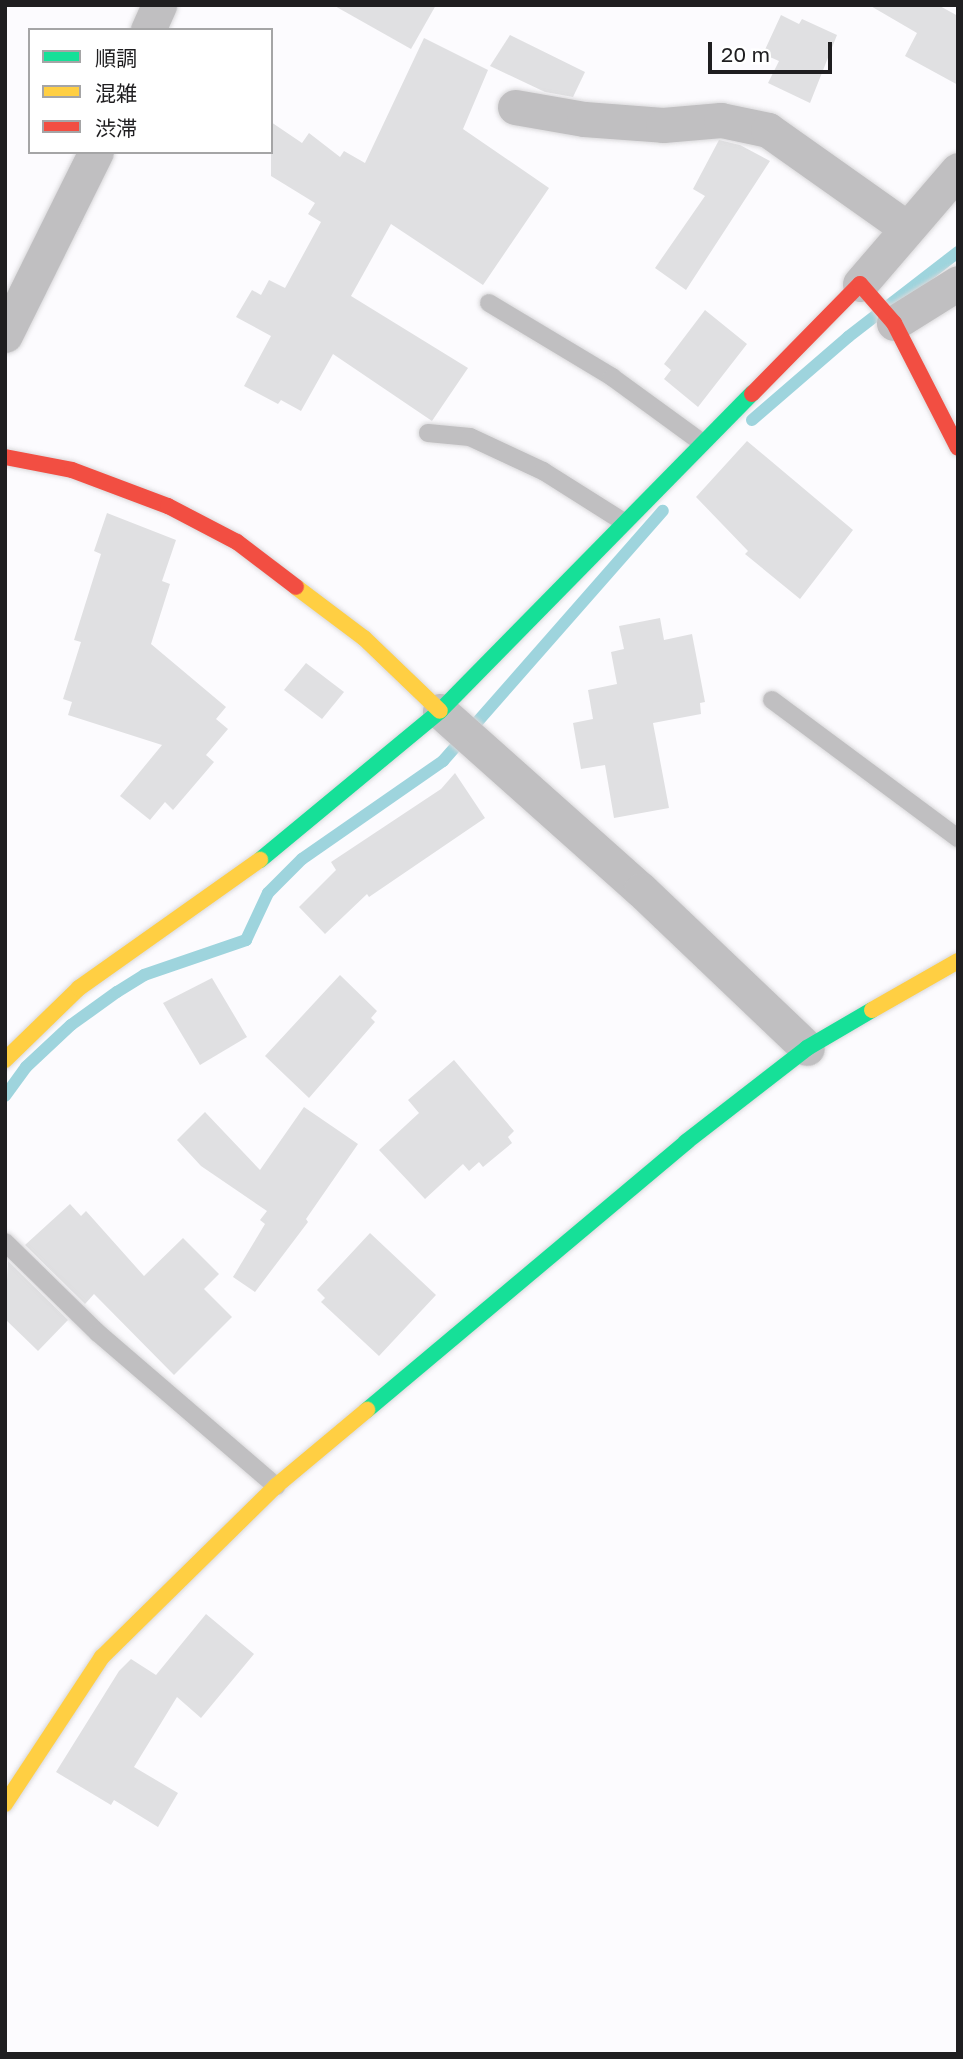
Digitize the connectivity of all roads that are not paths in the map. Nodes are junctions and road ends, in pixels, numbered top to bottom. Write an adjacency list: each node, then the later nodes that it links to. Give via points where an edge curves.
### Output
1 (159, 5): 2 (street)
2 (149, 28)
3 (515, 107): 6 (street, via 584,120 663,125 721,120 768,130)
4 (95, 154): 11 (street)
5 (958, 170): 6 (street)
6 (905, 227): 8 (street)
7 (958, 283): 10 (street)
8 (860, 284): 10 (street); 13 (street)
9 (489, 303): 13 (lane, via 612,377)
10 (894, 323): 14 (street)
11 (5, 335)
12 (428, 433): 16 (lane, via 470,437 543,471)
13 (701, 442): 16 (street)
14 (958, 448)
15 (5, 457): 18 (street, via 84,474 168,506 237,542 364,638)
16 (622, 521): 18 (street)
17 (772, 700): 19 (lane)
18 (440, 711): 21 (street, via 641,890); 22 (street, via 273,851 79,988)
19 (958, 838)
20 (958, 961): 21 (street)
21 (807, 1048): 24 (street, via 569,1236)
22 (5, 1060)
23 (5, 1241): 24 (lane, via 98,1333)
24 (276, 1486): 25 (street, via 102,1657)
25 (5, 1804)

